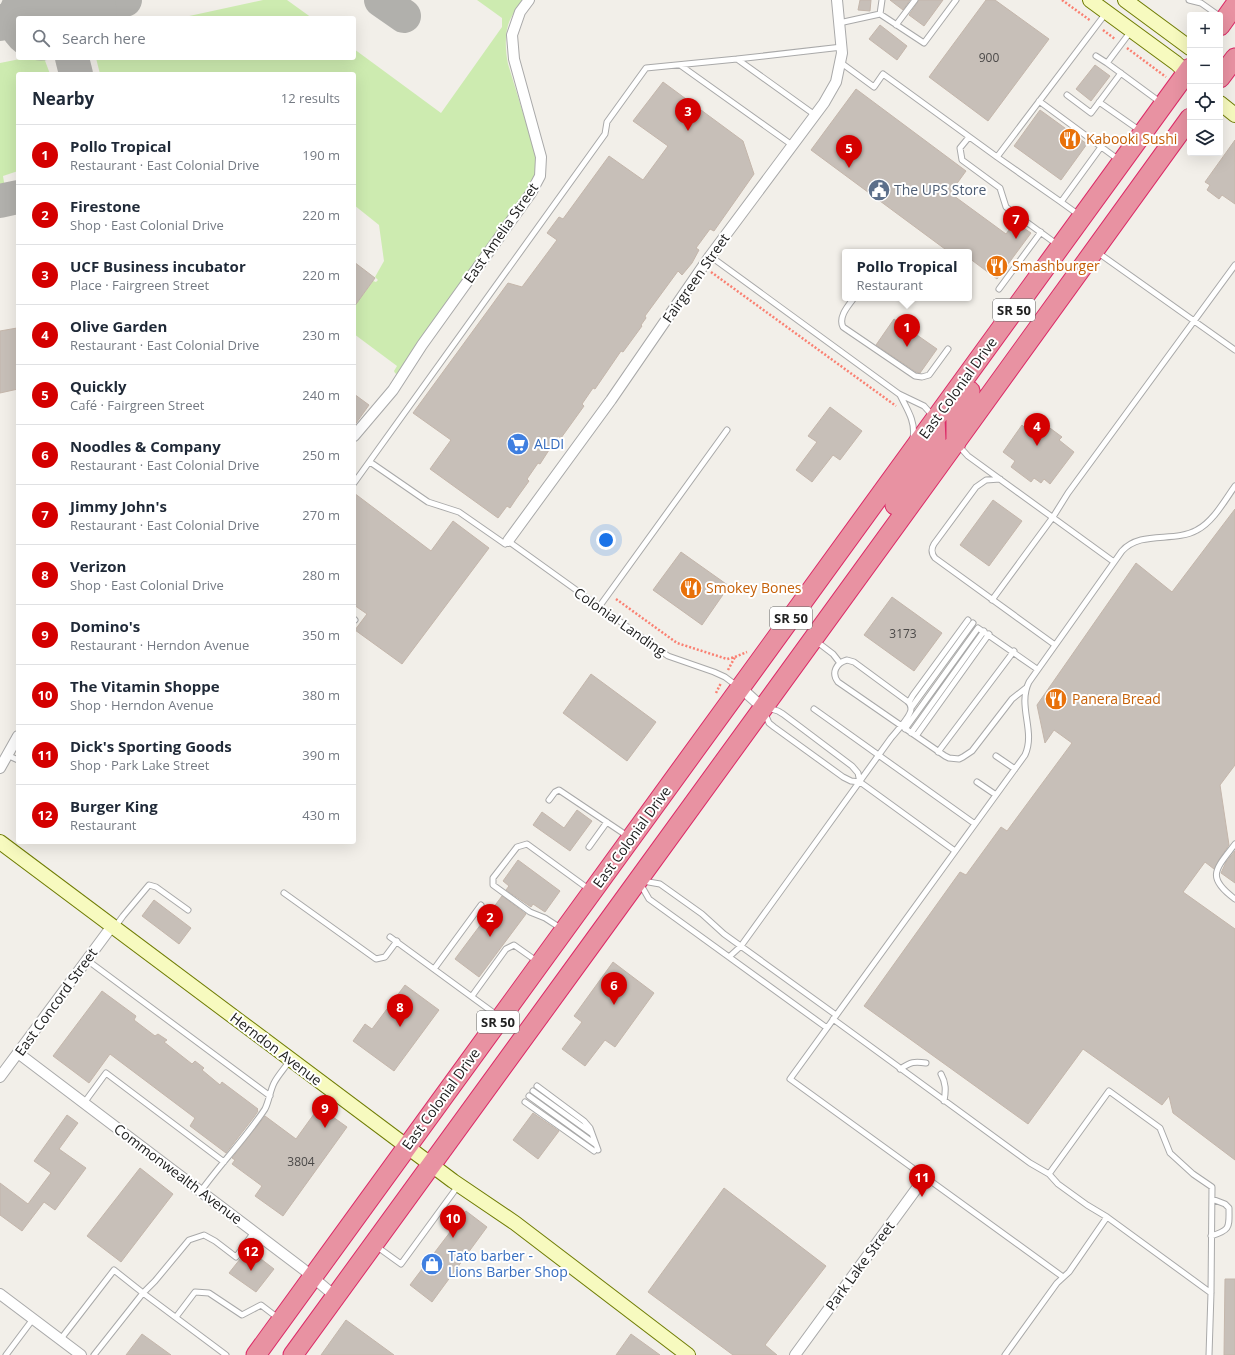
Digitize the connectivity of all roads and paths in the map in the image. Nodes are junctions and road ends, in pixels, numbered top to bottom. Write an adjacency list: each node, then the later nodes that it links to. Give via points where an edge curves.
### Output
1 (528, 0): 56 (street, East Amelia Street, via 520,12 512,35 514,59 540,157 540,176 531,193 422,345 393,390)
2 (837, 0): 12 (street, Fairgreen Street)
3 (882, 0): 11 (lane)
4 (915, 0): 13 (lane)
5 (956, 0): 13 (lane, via 924,43)
6 (1090, 0): 9 (street)
7 (1125, 0): 15 (street, via 1138,6)
8 (1189, 0): 10 (lane, via 1201,3)
9 (1106, 12): 14 (street); 26 (lane)
10 (1215, 12)
11 (880, 14): 12 (lane); 13 (lane)
12 (839, 23): 16 (street, Fairgreen Street)
13 (896, 25)
14 (1131, 31): 20 (lane); 22 (street)
15 (1187, 46)
16 (842, 47): 18 (lane); 19 (street, Fairgreen Street)
17 (1096, 56): 20 (lane)
18 (737, 58): 21 (lane); 31 (lane)
19 (840, 62): 31 (street, Fairgreen Street, via 836,82); 34 (lane, via 874,87 883,74)
20 (1107, 63): 23 (lane)
21 (680, 65): 35 (lane); 59 (lane, via 646,68 607,122 605,134)
22 (1187, 71)
23 (1121, 73): 27 (lane); 28 (lane)
24 (1187, 74): 28 (highway, East Colonial Drive / SR 50)
25 (1068, 95): 27 (lane, via 1091,113)
26 (1039, 101): 36 (lane); 37 (lane)
27 (1100, 102): 33 (lane)
28 (1163, 104): 33 (highway, East Colonial Drive / SR 50)
29 (1223, 105): 30 (street)
30 (1235, 114)
31 (815, 115): 35 (street, Fairgreen Street)
32 (1189, 120): 42 (highway, SR 50)
33 (1143, 133): 38 (highway, East Colonial Drive / SR 50)
34 (969, 136): 37 (lane); 41 (lane, via 960,148 962,160 1000,188 1006,207)
35 (792, 145): 44 (street, Fairgreen Street)
36 (1101, 147): 38 (lane); 39 (lane)
37 (997, 157): 39 (lane)
38 (1122, 162): 40 (highway, East Colonial Drive / SR 50)
39 (1061, 202): 40 (lane)
40 (1082, 217): 43 (highway, East Colonial Drive / SR 50)
41 (1041, 232): 43 (lane); 47 (lane)
42 (1094, 251): 49 (lane); 57 (highway, SR 50)
43 (1055, 253): 54 (highway, East Colonial Drive / SR 50); 57 (highway, via 1050,283 956,410)
44 (710, 256): 46 (street, Fairgreen Street); 52 (lane)
45 (1235, 265): 49 (lane)
46 (703, 267): 53 (path); 65 (street, Fairgreen Street, via 611,400)
47 (999, 289)
48 (852, 301): 50 (lane, via 844,313 843,327 915,376 929,375)
49 (1194, 321): 51 (lane); 63 (lane)
50 (948, 349)
51 (1235, 350)
52 (899, 394): 54 (lane, via 924,406); 58 (lane, via 913,422)
53 (900, 409)
54 (935, 419): 58 (highway, East Colonial Drive / SR 50); 64 (highway, via 934,448 895,506)
55 (727, 430): 69 (lane)
56 (356, 434)
57 (956, 443): 60 (lane, via 968,456); 64 (highway, SR 50)
58 (911, 452): 80 (highway, East Colonial Drive / SR 50)
59 (370, 462): 61 (lane); 65 (lane, Colonial Landing, via 428,502 459,512)
60 (1000, 479): 63 (lane); 68 (lane, via 986,480 976,487 932,547 935,558)
61 (356, 480)
62 (1235, 486): 66 (lane, via 1209,521 1199,530 1179,536 1132,542)
63 (1053, 517): 66 (lane); 68 (lane)
64 (895, 528): 74 (highway, SR 50)
65 (507, 542): 69 (lane, Colonial Landing)
66 (1114, 562): 75 (lane)
67 (616, 599): 76 (path, via 677,643 727,659)
68 (992, 600): 75 (lane)
69 (599, 607): 80 (lane, Colonial Landing, via 668,656 714,672)
70 (968, 620): 82 (lane)
71 (973, 623): 84 (lane)
72 (984, 631): 73 (lane); 86 (lane, via 978,628); 87 (lane)
73 (989, 634): 77 (lane); 87 (lane)
74 (813, 639): 78 (lane, via 833,654); 83 (highway, SR 50)
75 (1055, 645): 79 (lane)
76 (752, 650)
77 (1014, 651): 79 (lane); 89 (lane)
78 (840, 663): 82 (lane, via 847,660 854,662); 86 (lane, via 834,675 838,682)
79 (1037, 669): 81 (lane)
80 (741, 688): 83 (street); 102 (highway, East Colonial Drive / SR 50)
81 (1026, 688): 89 (lane, via 1012,699 964,757 954,759); 95 (lane, via 1024,701 1029,744)
82 (909, 702): 84 (lane)
83 (763, 708): 96 (lane, via 766,718 774,727 843,777); 96 (lane, via 778,711 852,766 858,773); 107 (highway, SR 50)
84 (911, 708): 86 (lane)
85 (814, 709): 91 (lane)
86 (902, 728): 87 (lane); 91 (lane)
87 (913, 734): 89 (lane)
88 (16, 740): 90 (street)
89 (938, 752)
90 (8, 755): 93 (lane); 94 (street)
91 (879, 756): 96 (lane); 101 (lane)
92 (996, 756): 95 (lane)
93 (16, 759)
94 (0, 768)
95 (1015, 770): 98 (lane)
96 (860, 782): 106 (lane); 117 (lane)
97 (977, 782): 98 (lane)
98 (996, 795): 101 (lane)
99 (549, 800): 100 (lane, via 559,790)
100 (607, 822): 102 (lane); 105 (lane)
101 (975, 824): 106 (lane)
102 (631, 838): 108 (highway, East Colonial Drive / SR 50)
103 (0, 842): 113 (street, Herndon Avenue)
104 (1235, 844): 110 (lane, via 1219,865 1216,876 1220,886)
105 (589, 847)
106 (955, 851): 123 (lane)
107 (638, 880): 117 (lane, via 660,884); 118 (lane, via 649,899); 143 (highway, SR 50)
108 (592, 892): 114 (highway, East Colonial Drive / SR 50); 114 (lane, via 527,844 517,847 493,878 493,885 530,912 545,918)
109 (284, 893): 116 (lane, via 376,959 385,957)
110 (1235, 899)
111 (481, 905): 121 (lane)
112 (188, 910): 113 (lane, via 156,887 149,885)
113 (113, 927): 119 (street, East Concord Street); 127 (street, Herndon Avenue)
114 (564, 931): 120 (highway, East Colonial Drive / SR 50)
115 (390, 937): 116 (lane)
116 (397, 941): 121 (lane)
117 (741, 946): 118 (lane); 123 (lane)
118 (730, 957): 125 (lane)
119 (87, 960): 126 (street, East Concord Street); 134 (lane)
120 (540, 964): 122 (lane, via 514,945 510,946); 124 (highway, East Colonial Drive / SR 50)
121 (434, 969): 122 (lane)
122 (472, 996): 124 (lane)
123 (834, 1017): 125 (lane); 129 (lane)
124 (501, 1018): 140 (highway, East Colonial Drive / SR 50)
125 (827, 1028): 145 (lane, via 790,1079)
126 (18, 1053): 131 (street, East Concord Street); 138 (street, Commonwealth Avenue)
127 (291, 1060): 134 (lane, via 274,1082); 140 (street, Herndon Avenue)
128 (926, 1063): 129 (lane, via 916,1061)
129 (900, 1069): 136 (lane)
130 (941, 1074): 136 (lane, via 946,1089)
131 (0, 1077)
132 (537, 1086): 139 (lane, via 584,1120)
133 (533, 1091): 139 (lane)
134 (270, 1096): 142 (lane, via 266,1107)
135 (529, 1096): 141 (lane)
136 (944, 1101): 144 (lane)
137 (525, 1102): 141 (lane)
138 (84, 1103): 142 (lane, via 106,1073); 147 (street, Commonwealth Avenue)
139 (592, 1134): 141 (lane)
140 (407, 1146): 143 (street, Herndon Avenue); 153 (highway, East Colonial Drive / SR 50)
141 (596, 1149)
142 (224, 1162): 147 (lane)
143 (432, 1165): 146 (street, Herndon Avenue); 152 (highway, SR 50)
144 (1049, 1174): 148 (lane, via 1109,1091 1160,1128 1170,1153 1212,1188); 149 (lane, via 1058,1184)
145 (925, 1177): 154 (lane); 170 (street, Park Lake Street)
146 (459, 1185): 152 (lane, via 401,1264); 169 (street, Herndon Avenue, via 515,1223)
147 (200, 1191): 150 (street, Commonwealth Avenue)
148 (1212, 1199): 151 (lane); 151 (lane, via 1229,1208 1229,1226 1223,1232)
149 (1107, 1217): 154 (lane); 156 (lane)
150 (254, 1232): 153 (street, Commonwealth Avenue); 155 (lane, via 236,1257 204,1235 189,1240)
151 (1211, 1236): 156 (lane)
152 (374, 1245): 158 (highway, SR 50)
153 (313, 1277): 158 (street, Commonwealth Avenue); 161 (highway, East Colonial Drive / SR 50)
154 (1063, 1277): 171 (lane)
155 (143, 1293): 159 (lane); 162 (lane, via 114,1270); 165 (lane)
156 (1211, 1293): 172 (lane)
157 (0, 1294): 160 (street)
158 (336, 1297): 168 (highway, SR 50)
159 (176, 1318): 161 (lane, via 195,1292 209,1293 242,1315 261,1305); 166 (lane)
160 (33, 1319): 162 (street); 163 (lane)
161 (281, 1320): 167 (highway, East Colonial Drive / SR 50)
162 (60, 1340): 164 (street)
163 (6, 1355)
164 (81, 1355)
165 (94, 1355)
166 (226, 1355)
167 (256, 1355)
168 (293, 1355)
169 (688, 1355)
170 (795, 1355)
171 (1004, 1355)
172 (1209, 1355)

